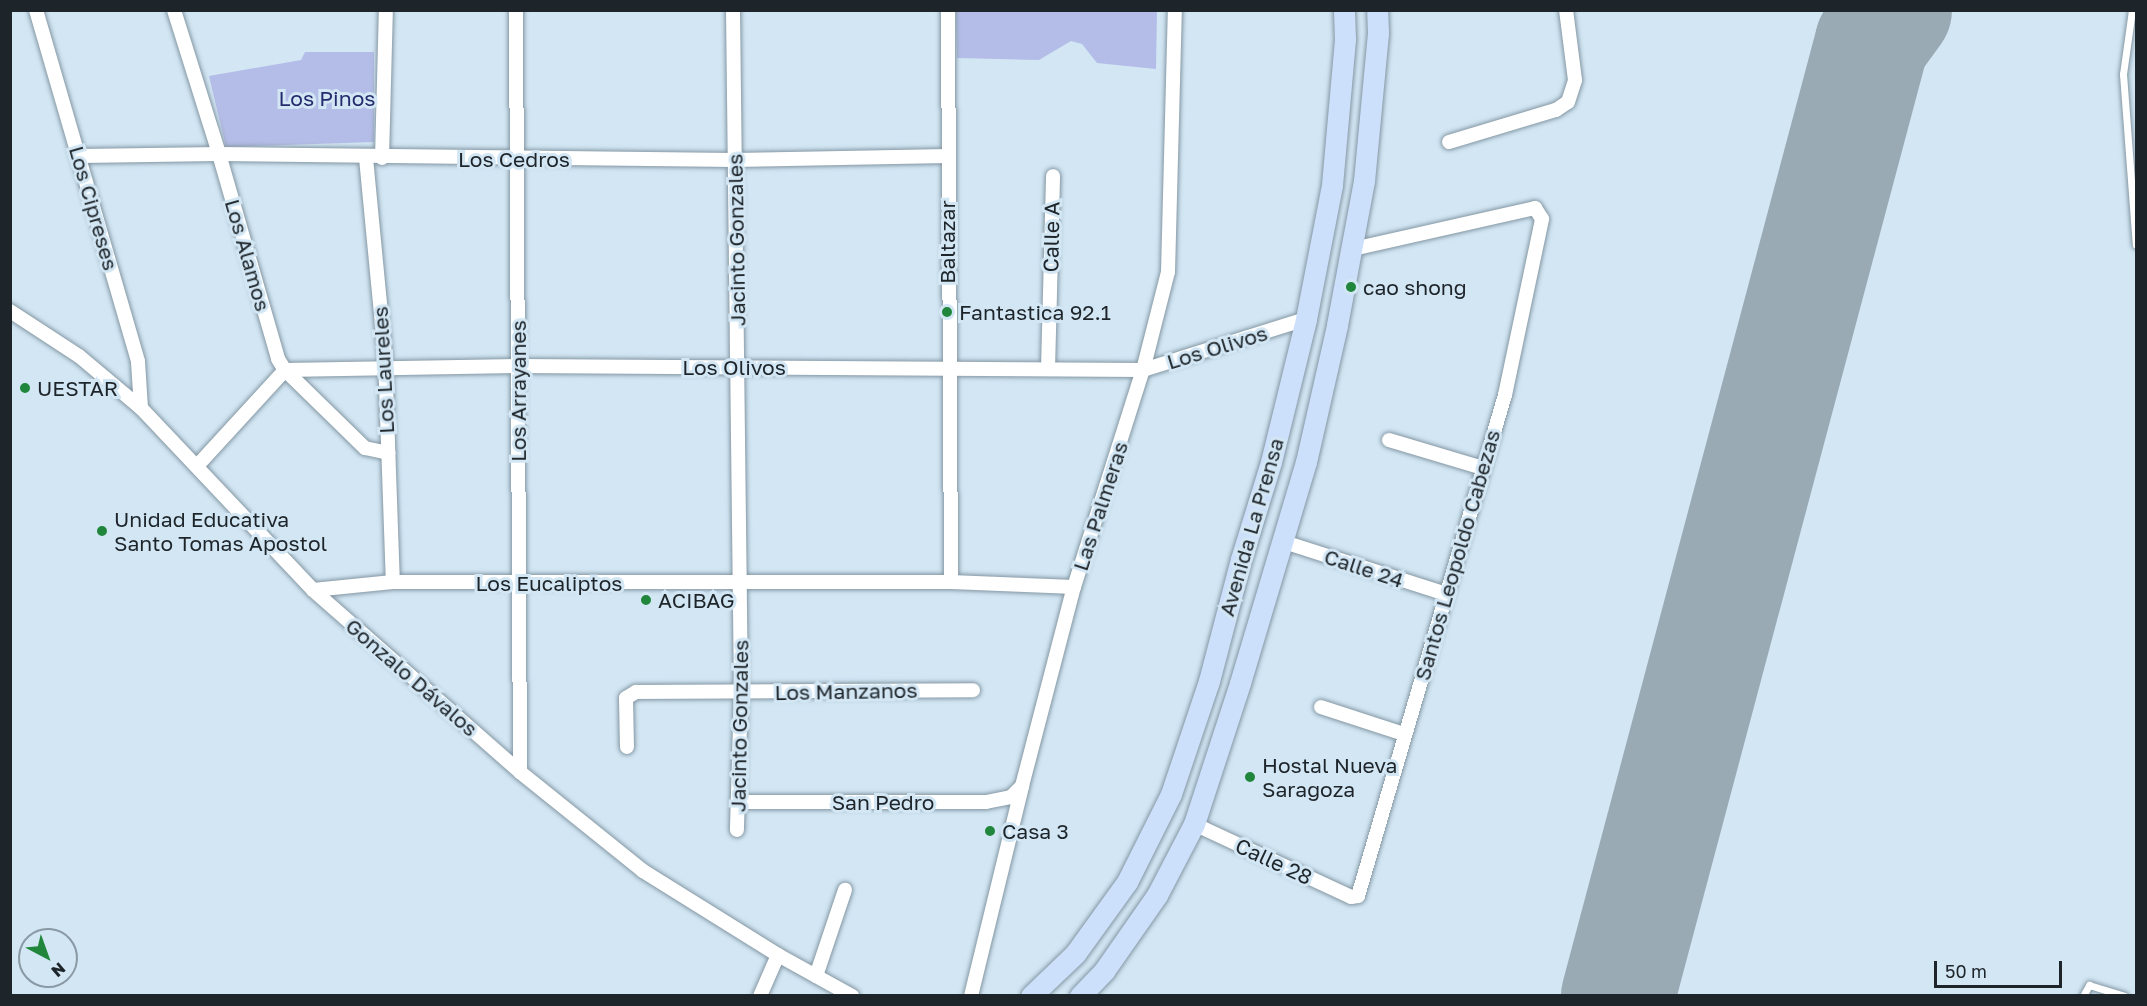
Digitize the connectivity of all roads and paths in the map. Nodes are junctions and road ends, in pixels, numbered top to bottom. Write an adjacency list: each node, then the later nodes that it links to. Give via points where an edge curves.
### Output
1 (36, 10): 14 (street, Los Cipreses)
2 (174, 10): 13 (street, Los Alamos)
3 (386, 10): 17 (street)
4 (516, 10): 18 (street, Los Arrayanes)
5 (733, 10): 19 (street, Jacinto Gonzales)
6 (948, 10): 15 (street, Baltazar)
7 (1175, 10): 31 (street, Las Palmeras, via 1168,272)
8 (1344, 10): 24 (main road, Avenida La Prensa, via 1332,185)
9 (1377, 10): 22 (main road, Avenida La Prensa, via 1364,181)
10 (1566, 10): 12 (street, via 1575,80 1568,102 1556,110)
11 (2132, 10): 21 (lane, via 2122,74)
12 (1449, 142)
13 (219, 154): 14 (street, Los Cedros); 16 (street, Los Cedros); 30 (street, Los Alamos, via 278,359)
14 (80, 156): 32 (street, Los Cipreses, via 138,362)
15 (948, 156): 19 (street, Los Cedros); 28 (street, Baltazar)
16 (366, 158): 17 (street, Los Cedros); 27 (street, Los Laureles)
17 (382, 158): 18 (street, Los Cedros)
18 (516, 159): 19 (street, Los Cedros); 25 (street, Los Arrayanes)
19 (735, 159): 26 (street, Jacinto Gonzales)
20 (1053, 176): 29 (street, Calle A)
21 (2136, 244)
22 (1349, 250): 36 (street, Santos Leopoldo Cabezas, via 1535,208 1542,219 1505,395); 37 (main road, Avenida La Prensa, via 1309,450)
23 (10, 311): 32 (street, Gonzalo Dávalos, via 79,356)
24 (1306, 319): 31 (street, Los Olivos); 62 (main road, Avenida La Prensa, via 1271,462 1209,681 1171,794 1127,882 1075,954)
25 (518, 366): 26 (street, Los Olivos); 27 (street, Los Olivos); 40 (street, Los Arrayanes)
26 (738, 366): 28 (street, Los Olivos); 41 (street, Jacinto Gonzales)
27 (384, 369): 30 (street, Los Olivos); 34 (street, Los Laureles)
28 (948, 369): 29 (street, Los Olivos); 39 (street, Baltazar)
29 (1048, 369): 31 (street, Los Olivos)
30 (285, 370): 34 (street, Los Alamos, via 365,448); 35 (street)
31 (1143, 370): 42 (street, Las Palmeras)
32 (141, 408): 35 (street, Gonzalo Dávalos)
33 (1389, 440): 36 (street)
34 (388, 453): 38 (street, Los Laureles)
35 (197, 466): 43 (street, Gonzalo Dávalos)
36 (1483, 468): 44 (street, Santos Leopoldo Cabezas)
37 (1281, 542): 44 (street, Calle 24); 53 (main road, Avenida La Prensa)
38 (393, 582): 40 (street, Los Eucaliptos); 43 (street, Los Eucaliptos)
39 (951, 582): 41 (street, Los Eucaliptos); 42 (street, Los Eucaliptos)
40 (519, 583): 41 (street, Los Eucaliptos); 50 (street, Los Arrayanes)
41 (741, 584): 46 (street, Jacinto Gonzales)
42 (1074, 587): 51 (street, Las Palmeras)
43 (313, 590): 50 (street, Gonzalo Dávalos)
44 (1446, 594): 48 (street, Santos Leopoldo Cabezas)
45 (973, 690): 46 (street, Los Manzanos)
46 (741, 692): 49 (street, Los Manzanos, via 629,694); 52 (street, Jacinto Gonzales)
47 (1321, 707): 48 (street)
48 (1404, 734): 56 (street, Santos Leopoldo Cabezas, via 1358,896)
49 (627, 747)
50 (520, 772): 57 (street, Gonzalo Dávalos, via 643,871)
51 (1022, 786): 52 (street, San Pedro, via 1011,797 986,802); 61 (street, Las Palmeras)
52 (739, 802): 54 (street, Jacinto Gonzales)
53 (1194, 824): 56 (street, Calle 28); 63 (main road, Avenida La Prensa, via 1157,895 1104,972)
54 (736, 830)
55 (845, 890): 58 (street)
56 (1354, 897)
57 (778, 955): 58 (street, Gonzalo Dávalos); 59 (street)
58 (816, 976): 60 (street, Gonzalo Dávalos)
59 (760, 996)
60 (852, 996)
61 (971, 996)
62 (1031, 996)
63 (1080, 996)
64 (2083, 996): 65 (lane, via 2089,985)
65 (2124, 996)

